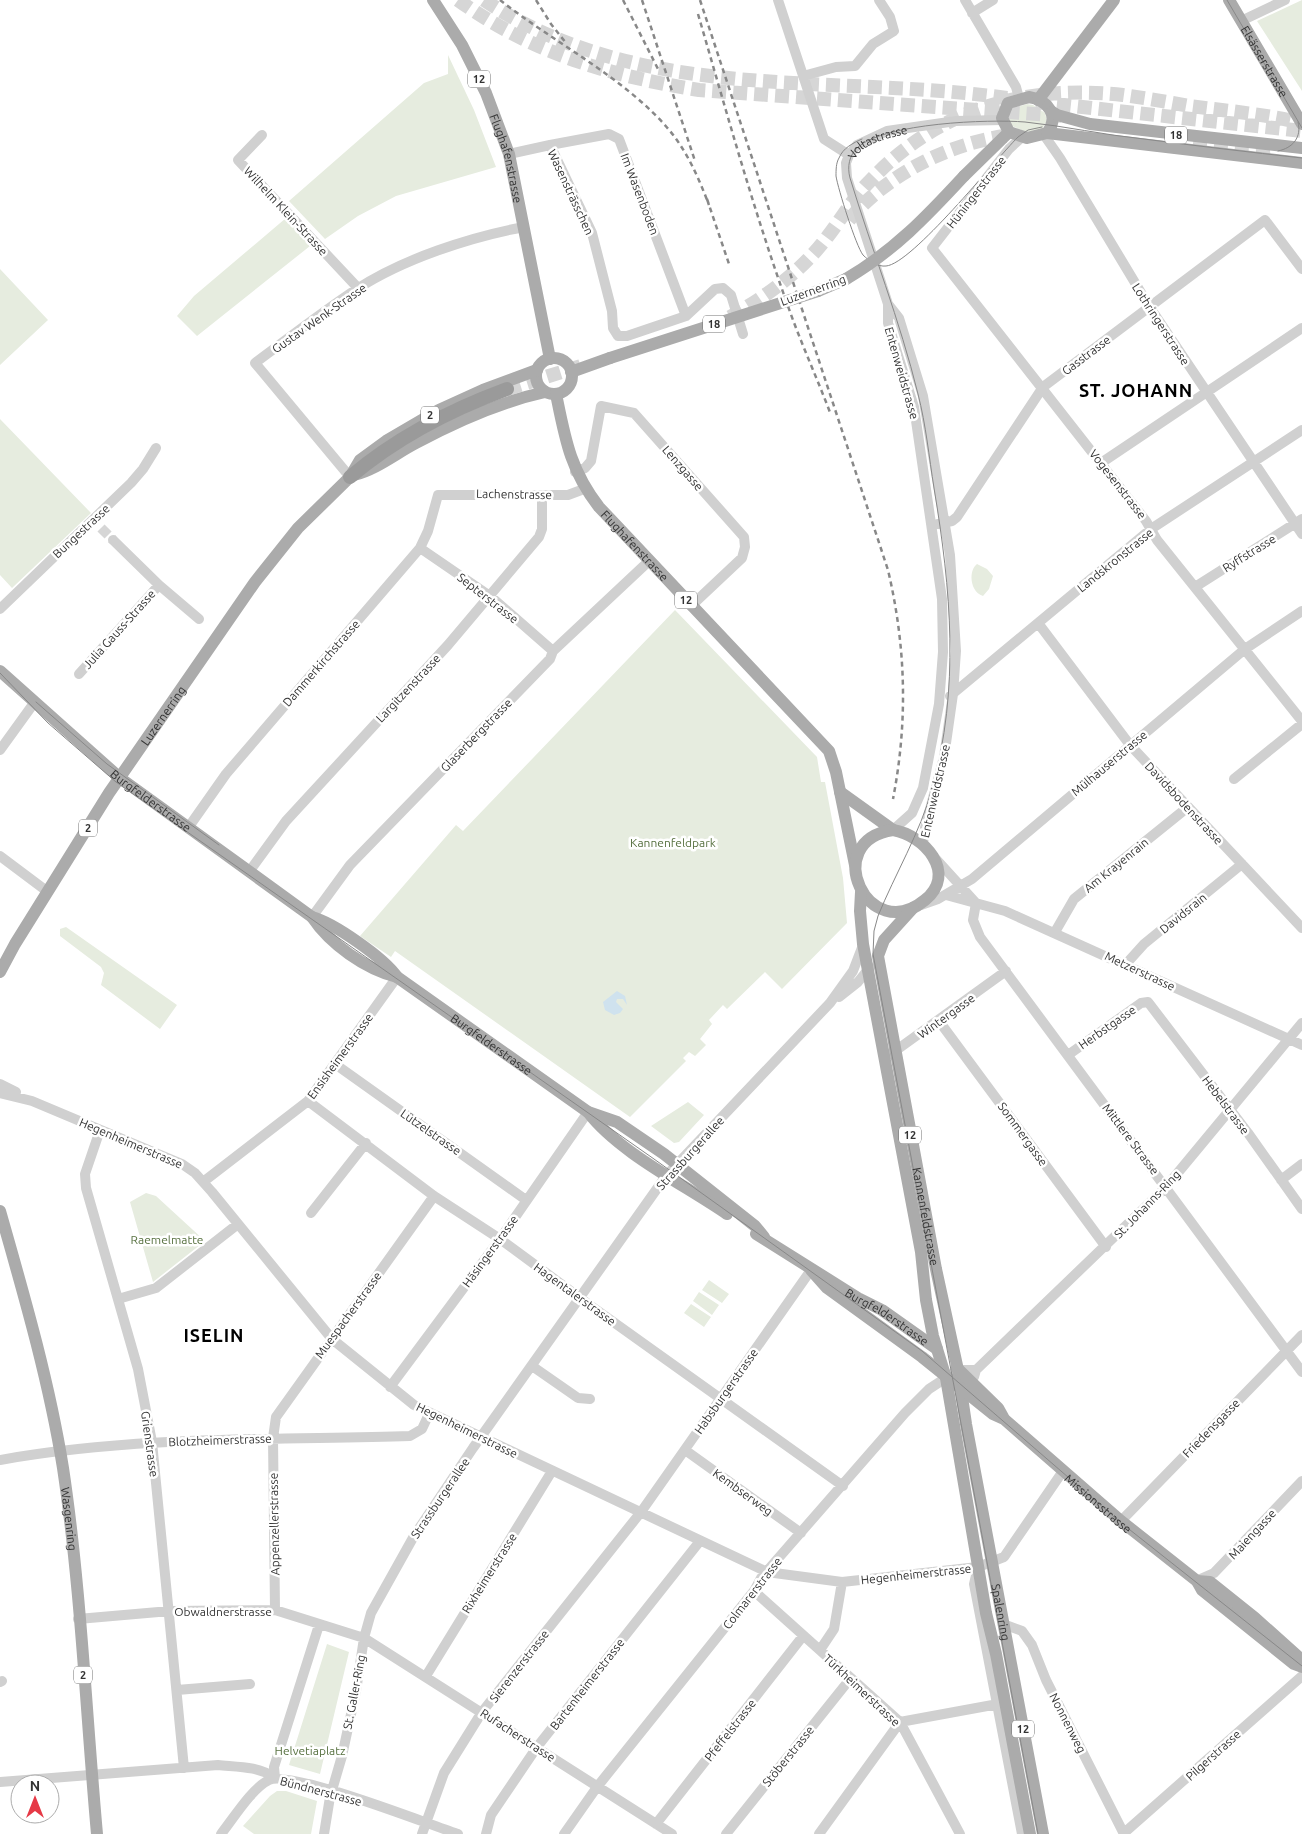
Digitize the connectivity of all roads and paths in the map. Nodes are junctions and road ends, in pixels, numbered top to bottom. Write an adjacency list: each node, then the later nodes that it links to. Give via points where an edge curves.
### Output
1 (433, 0): 23 (main road, Flughafenstrasse / 12, via 462,45 486,93)
2 (778, 0): 11 (street)
3 (879, 0): 11 (street, via 894,31 873,44 854,66)
4 (965, 0): 9 (street)
5 (993, 0): 9 (street)
6 (1229, 0): 10 (main road, Elsässerstrasse)
7 (1285, 0): 10 (street)
8 (1109, 2): 13 (main road)
9 (972, 13): 12 (street)
10 (1241, 22): 16 (main road, Elsässerstrasse)
11 (803, 76): 24 (street, via 824,139)
12 (1020, 98): 13 (main road); 15 (main road, via 1006,106)
13 (1038, 100): 14 (main road, 18)
14 (1052, 112): 18 (main road, via 1053,122); 22 (main road, 18, via 1090,124)
15 (1002, 120): 17 (main road); 24 (street, Voltastrasse, via 956,121 886,132 864,140)
16 (1302, 124)
17 (1009, 132): 20 (main road); 37 (main road, Luzernerring / 18, bridge, via 916,227 882,257 846,279)
18 (1045, 134): 20 (main road, 18); 25 (main road, 18); 31 (street, Lothringerstrasse)
19 (262, 135): 29 (street, Wilhelm Klein-Strasse, via 238,160)
20 (1021, 138): 27 (street, Hüningerstrasse)
21 (550, 145): 23 (street, Wasensträsschen); 32 (street, Im Wasenboden, via 609,134 619,139); 32 (street, Wasensträsschen, via 592,232 612,311 613,328 618,336 627,336)
22 (1302, 148)
23 (509, 154): 26 (main road, Flughafenstrasse / 12)
24 (849, 155): 30 (street, Voltastrasse, via 847,178)
25 (1302, 162)
26 (524, 227): 29 (street, Gustav Wenk-Strasse, via 457,244); 35 (main road, Flughafenstrasse / 12)
27 (932, 248): 38 (street, Vogesenstrasse)
28 (1302, 269): 31 (street, Gasstrasse, via 1265,220)
29 (358, 288): 47 (street, Gustav Wenk-Strasse, via 255,363)
30 (888, 304): 52 (street, Entenweidstrasse, via 899,318 922,389); 53 (street, Entenweidstrasse, via 888,323 914,408)
31 (1149, 306): 38 (street, Gasstrasse); 40 (street, Lothringerstrasse)
32 (686, 316): 34 (street, via 715,290 723,288 731,295)
33 (1302, 328): 40 (street)
34 (743, 334)
35 (550, 359): 36 (main road); 37 (main road, via 565,362)
36 (537, 370): 41 (main road, 12, via 538,385); 47 (main road, Luzernerring / 2, via 483,390 412,425 360,460)
37 (571, 372): 41 (main road, via 567,388)
38 (1043, 387): 44 (street, Vogesenstrasse); 52 (street, Gasstrasse, via 957,517)
39 (508, 392): 47 (highway, via 468,404 422,427)
40 (1207, 392): 44 (street); 45 (street, Lothringerstrasse)
41 (551, 393): 46 (main road, Flughafenstrasse / 12); 47 (main road, Luzernerring / 2, via 472,415)
42 (1302, 430): 45 (street, Landskronstrasse)
43 (156, 448): 63 (street, Bungestrasse, via 98,525)
44 (1101, 463): 54 (street, Vogesenstrasse)
45 (1254, 463): 51 (street, Lothringerstrasse); 54 (street, Landskronstrasse)
46 (576, 472): 48 (main road, Flughafenstrasse / 12); 62 (street, Lenzgasse, via 591,461 601,406 631,410 744,537 742,558)
47 (350, 477): 78 (main road, Luzernerring / 2, via 324,500 274,556)
48 (584, 489): 50 (street, Lachenstrasse, via 568,495); 58 (main road, Flughafenstrasse / 12)
49 (442, 493): 50 (street, Lachenstrasse); 57 (street, Dammerkirchstrasse, via 436,496 428,531)
50 (542, 495): 61 (street, Largitzenstrasse, via 539,537)
51 (1299, 521): 55 (street, Lothringerstrasse); 60 (street, Ryffstrasse)
52 (944, 523): 53 (street); 71 (street, Entenweidstrasse, via 954,598 956,652)
53 (932, 525): 73 (street, Entenweidstrasse, via 942,599 944,652)
54 (1151, 529): 60 (street, Vogesenstrasse); 66 (street, Landskronstrasse)
55 (1302, 534)
56 (113, 540): 59 (street, Julia Gauss-Strasse)
57 (420, 548): 61 (street, Septerstrasse); 82 (street, Dammerkirchstrasse, via 226,774)
58 (649, 561): 62 (main road, Flughafenstrasse / 12); 68 (street, Glaserbergstrasse)
59 (159, 584): 65 (street, Julia Gauss-Strasse); 70 (street, Julia Gauss-Strasse)
60 (1195, 587): 67 (street, Vogesenstrasse)
61 (490, 596): 68 (street, Septerstrasse); 89 (street, Largitzenstrasse, via 286,821)
62 (691, 606): 80 (main road, Flughafenstrasse / 12, via 829,751)
63 (0, 608)
64 (1302, 611): 67 (street, Mülhauserstrasse)
65 (199, 618)
66 (1038, 623): 71 (street, Landskronstrasse); 76 (street, Davidsbodenstrasse)
67 (1245, 649): 74 (street, Vogesenstrasse); 76 (street, Mülhauserstrasse)
68 (553, 651): 96 (street, Glaserbergstrasse, via 550,659 350,865)
69 (0, 671): 72 (main road, Burgfelderstrasse)
70 (79, 674)
71 (953, 694): 73 (street, Landskronstrasse); 84 (street, Entenweidstrasse, via 944,757)
72 (34, 703): 77 (street); 78 (main road, Burgfelderstrasse)
73 (939, 704): 83 (street, Entenweidstrasse, via 931,756 919,800 912,812)
74 (1299, 710): 75 (street, Vogesenstrasse)
75 (1302, 723): 79 (street, Vogesenstrasse)
76 (1130, 745): 81 (street, Davidsbodenstrasse); 90 (street, Mülhauserstrasse)
77 (0, 750)
78 (120, 778): 82 (main road, Burgfelderstrasse); 91 (main road, Luzernerring / 2)
79 (1234, 779)
80 (840, 792): 83 (main road); 88 (main road, Flughafenstrasse / 12)
81 (1188, 807): 87 (street, Davidsbodenstrasse); 98 (street, Am Krayenrain, via 1074,899)
82 (188, 828): 89 (main road, Burgfelderstrasse)
83 (893, 830): 84 (main road, via 911,835); 88 (main road, via 870,839)
84 (923, 843): 86 (main road)
85 (0, 856): 91 (street)
86 (936, 859): 90 (street); 95 (main road, via 938,875 935,888)
87 (1242, 864): 97 (street, Davidsbodenstrasse); 101 (street, Davidsrain, via 1144,944)
88 (855, 865): 92 (main road)
89 (249, 872): 96 (main road, Burgfelderstrasse)
90 (962, 886): 93 (street, Mülhauserstrasse); 94 (street)
91 (48, 892): 103 (main road, Luzernerring / 2)
92 (861, 892): 95 (main road, via 886,910 900,912); 99 (main road, Kannenfeldstrasse / 12)
93 (946, 895): 94 (street, Metzerstrasse); 95 (street, Mülhauserstrasse)
94 (976, 903): 98 (street, Metzerstrasse); 104 (street, Mittlere Strasse, via 973,914 975,928)
95 (913, 908): 100 (main road, via 884,940)
96 (312, 917): 105 (main road, Burgfelderstrasse, via 330,938 370,967)
97 (1302, 928)
98 (1055, 932): 101 (street, Metzerstrasse)
99 (863, 944): 102 (main road, Kannenfeldstrasse / 12); 107 (street, Strassburgerallee, via 854,971)
100 (878, 956): 102 (street, Strassburgerallee); 112 (main road, Kannenfeldstrasse / 12)
101 (1126, 964): 110 (street, Metzerstrasse)
102 (868, 970): 107 (street, Strassburgerallee); 112 (main road, Kannenfeldstrasse / 12)
103 (0, 972)
104 (1006, 972): 108 (street, Wintergasse); 113 (street, Mittlere Strasse)
105 (396, 977): 114 (street, Ensisheimerstrasse); 120 (main road, Burgfelderstrasse)
106 (1148, 1002): 113 (street, Herbstgasse, via 1141,1003); 119 (street, Hebelstrasse)
107 (830, 1003): 124 (street, Strassburgerallee)
108 (939, 1021): 112 (street, Wintergasse); 137 (street, Sommergasse)
109 (1302, 1023): 110 (street, St. Johanns-Ring)
110 (1288, 1039): 111 (street, Metzerstrasse); 119 (street, St. Johanns-Ring)
111 (1302, 1045)
112 (890, 1054): 143 (main road, Kannenfeldstrasse / 12); 146 (main road, Kannenfeldstrasse / 12)
113 (1068, 1055): 128 (street, Mittlere Strasse)
114 (335, 1064): 118 (street, Ensisheimerstrasse); 130 (street, Lützelstrasse)
115 (0, 1084): 117 (street, Hegenheimerstrasse)
116 (0, 1093): 117 (street, Hegenheimerstrasse)
117 (32, 1101): 121 (street, Hegenheimerstrasse)
118 (308, 1101): 122 (street, Hagentalerstrasse); 127 (street, Ensisheimerstrasse)
119 (1230, 1110): 126 (street, Hebelstrasse); 128 (street, St. Johanns-Ring)
120 (588, 1112): 124 (main road, Burgfelderstrasse, via 617,1122); 125 (main road, Burgfelderstrasse, via 601,1129); 130 (street, Häsingerstrasse)
121 (100, 1130): 127 (street, Hegenheimerstrasse, via 182,1164); 140 (street, Grienstrasse, via 85,1174 86,1188)
122 (366, 1143): 129 (street, Hagentalerstrasse); 133 (street)
123 (1302, 1164): 126 (street)
124 (678, 1166): 125 (street, Strassburgerallee); 135 (main road, Burgfelderstrasse, via 755,1226)
125 (666, 1176): 135 (main road, Burgfelderstrasse); 139 (street, Strassburgerallee)
126 (1281, 1180): 131 (street, Hebelstrasse)
127 (203, 1182): 134 (street, Hegenheimerstrasse)
128 (1166, 1187): 137 (street, St. Johanns-Ring); 144 (street, Mittlere Strasse)
129 (434, 1196): 136 (street, Hagentalerstrasse); 142 (street, Muespacherstrasse)
130 (526, 1200): 136 (street, Häsingerstrasse)
131 (1302, 1209)
132 (0, 1211): 162 (main road, Wasgenring / 2, via 23,1291)
133 (311, 1213)
134 (238, 1224): 140 (street, via 156,1288); 142 (street, Hegenheimerstrasse)
135 (764, 1237): 138 (main road, Burgfelderstrasse)
136 (500, 1239): 139 (street, Hagentalerstrasse); 150 (street, Häsingerstrasse)
137 (1106, 1247): 147 (street, St. Johanns-Ring)
138 (811, 1270): 143 (main road, Burgfelderstrasse, via 882,1310); 149 (main road, Burgfelderstrasse, via 827,1288); 153 (street, Habsburgerstrasse)
139 (580, 1298): 145 (street, Strassburgerallee); 153 (street, Hagentalerstrasse)
140 (118, 1299): 161 (street, Grienstrasse, via 138,1369)
141 (1302, 1335): 144 (street, Friedensgasse)
142 (332, 1339): 150 (street, Hegenheimerstrasse); 160 (street, Muespacherstrasse, via 276,1417)
143 (936, 1348): 146 (main road, Burgfelderstrasse); 149 (main road, Kannenfeldstrasse / 12)
144 (1286, 1350): 148 (street, Mittlere Strasse); 170 (street, Friedensgasse)
145 (532, 1366): 154 (street, via 578,1398); 159 (street, Strassburgerallee)
146 (958, 1370): 147 (street); 149 (street, Colmarerstrasse); 151 (main road, Missionsstrasse); 152 (main road, Kannenfeldstrasse / 12)
147 (976, 1370): 151 (street)
148 (1302, 1372)
149 (946, 1378): 152 (main road, Missionsstrasse); 168 (street, Colmarerstrasse, via 917,1400); 174 (main road, Spalenring / 12)
150 (390, 1387): 157 (street, Hegenheimerstrasse)
151 (977, 1387): 158 (main road, Missionsstrasse, via 998,1408)
152 (961, 1388): 155 (main road, Missionsstrasse); 156 (main road, Spalenring / 12)
153 (720, 1398): 163 (street, Habsburgerstrasse); 168 (street, Hagentalerstrasse)
154 (590, 1399)
155 (979, 1403): 156 (main road, via 970,1404); 158 (main road, Missionsstrasse)
156 (964, 1413): 173 (main road, Spalenring / 12)
157 (430, 1414): 159 (street, Hegenheimerstrasse); 160 (street, Blotzheimerstrasse, via 422,1429 410,1436)
158 (1004, 1419): 165 (main road, Missionsstrasse)
159 (481, 1437): 166 (street, Hegenheimerstrasse); 185 (street, Strassburgerallee, via 389,1578 371,1613)
160 (273, 1438): 161 (street, Blotzheimerstrasse); 179 (street, Appenzellerstrasse)
161 (152, 1442): 162 (street, Blotzheimerstrasse); 180 (street, Grienstrasse)
162 (60, 1450): 164 (street, Blotzheimerstrasse); 181 (main road, Wasgenring / 2)
163 (685, 1450): 169 (street, Habsburgerstrasse); 171 (street, Kembserweg)
164 (0, 1460)
165 (1063, 1470): 170 (main road, Missionsstrasse); 173 (street, Hegenheimerstrasse, via 1004,1557)
166 (552, 1471): 169 (street, Hegenheimerstrasse); 189 (street, Rixheimerstrasse)
167 (1302, 1481): 176 (street, Maiengasse, via 1214,1573)
168 (842, 1486): 171 (street, Colmarerstrasse)
169 (641, 1512): 172 (street, Hegenheimerstrasse); 195 (street, Sierenzerstrasse)
170 (1121, 1521): 176 (main road, Missionsstrasse)
171 (801, 1533): 175 (street, Colmarerstrasse)
172 (700, 1541): 175 (street, Hegenheimerstrasse); 197 (street, Bartenheimerstrasse)
173 (991, 1562): 174 (street, Hegenheimerstrasse); 182 (main road, Spalenring / 12)
174 (978, 1567): 177 (street, Hegenheimerstrasse); 194 (street, Spalenring, via 974,1584); 218 (main road, Spalenring / 12)
175 (767, 1572): 177 (street, Hegenheimerstrasse); 178 (street, Colmarerstrasse)
176 (1197, 1580): 187 (main road, Missionsstrasse, via 1210,1582); 188 (main road, Missionsstrasse, via 1202,1590 1294,1664)
177 (842, 1582): 186 (street, via 834,1629)
178 (754, 1591): 184 (street, Türkheimerstrasse); 202 (street, Colmarerstrasse)
179 (275, 1610): 180 (street, Obwaldnerstrasse); 183 (street, Obwaldnerstrasse)
180 (170, 1611): 181 (street, Obwaldnerstrasse); 193 (street, Grienstrasse)
181 (78, 1619): 199 (main road, Wasgenring / 2)
182 (1003, 1624): 219 (main road, Spalenring / 12); 220 (street, Nonnenweg, via 1022,1631 1032,1645 1046,1680)
183 (319, 1625): 185 (street, Obwaldnerstrasse); 200 (street, via 274,1767)
184 (803, 1636): 186 (street, Türkheimerstrasse); 205 (street, Pfeffelstrasse)
185 (364, 1638): 189 (street, Rufacherstrasse); 203 (street, St. Galler-Ring, via 356,1691)
186 (820, 1650): 191 (street, Türkheimerstrasse)
187 (1302, 1660)
188 (1302, 1667)
189 (426, 1676): 195 (street, Rufacherstrasse)
190 (1302, 1676): 220 (street, Pilgerstrasse)
191 (850, 1679): 196 (street, Türkheimerstrasse); 214 (street, Stöberstrasse)
192 (250, 1684): 193 (street)
193 (177, 1690): 198 (street, Grienstrasse)
194 (998, 1704): 196 (street); 217 (street, Spalenring)
195 (482, 1712): 197 (street, Rufacherstrasse); 204 (street, Sierenzerstrasse, via 444,1773)
196 (900, 1722): 215 (street); 216 (street, Türkheimerstrasse)
197 (537, 1747): 202 (street, Rufacherstrasse); 211 (street, Bartenheimerstrasse, via 491,1816)
198 (184, 1768): 199 (street, Bündnerstrasse); 200 (street, Bündnerstrasse, via 248,1767)
199 (92, 1775): 201 (street, Bündnerstrasse); 206 (main road, Wasgenring / 2)
200 (275, 1778): 203 (street, Bündnerstrasse); 207 (street, via 257,1789)
201 (0, 1782)
202 (597, 1787): 205 (street, Rufacherstrasse); 212 (street, Colmarerstrasse)
203 (331, 1791): 204 (street, Bündnerstrasse); 208 (street, St. Galler-Ring)
204 (425, 1823): 209 (street, Sierenzerstrasse); 210 (street, Bündnerstrasse)
205 (656, 1824): 213 (street, Rufacherstrasse)
206 (97, 1834)
207 (221, 1834)
208 (324, 1834)
209 (422, 1834)
210 (458, 1834)
211 (486, 1834)
212 (564, 1834)
213 (672, 1834)
214 (726, 1834)
215 (819, 1834)
216 (960, 1834)
217 (1022, 1834)
218 (1030, 1834)
219 (1044, 1834)
220 (1124, 1834)

